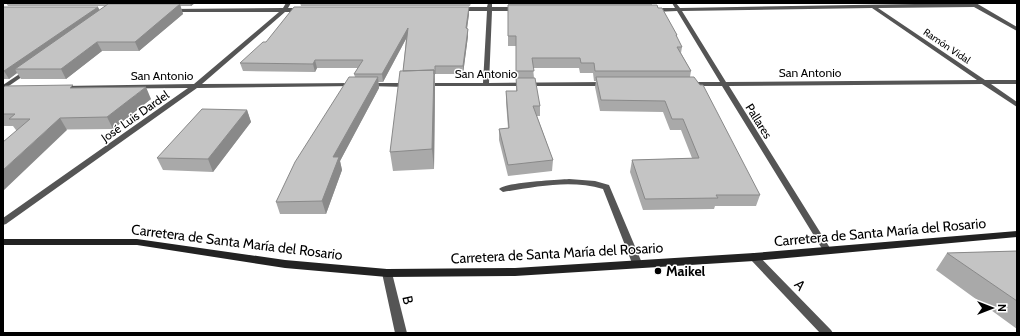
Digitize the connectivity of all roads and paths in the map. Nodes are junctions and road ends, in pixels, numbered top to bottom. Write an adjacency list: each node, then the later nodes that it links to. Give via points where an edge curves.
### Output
1 (289, 3): 9 (street, José Luis Dardel)
2 (870, 4): 3 (street); 5 (street); 16 (street, Ramón Vidal)
3 (974, 4): 12 (street)
4 (489, 6): 6 (street); 7 (street); 17 (street)
5 (676, 6): 11 (street); 15 (street, Pallares)
6 (450, 9)
7 (521, 9)
8 (167, 10): 9 (street)
9 (284, 10): 10 (street); 20 (street, José Luis Dardel)
10 (308, 10)
11 (647, 10)
12 (1017, 29)
13 (30, 69): 23 (street)
14 (1017, 82): 16 (street, San Antonio)
15 (723, 83): 16 (street, San Antonio); 19 (street, San Antonio); 29 (street, Pallares)
16 (985, 83): 24 (street, Ramón Vidal)
17 (486, 84): 18 (street, San Antonio); 20 (street, San Antonio)
18 (612, 84)
19 (684, 84)
20 (198, 86): 22 (street, San Antonio); 26 (street, José Luis Dardel)
21 (20, 87): 23 (street)
22 (59, 87)
23 (4, 88)
24 (1017, 105)
25 (503, 189): 31 (street, via 583,182 595,182 606,187)
26 (3, 222)
27 (1017, 234): 29 (main road, Carretera de Santa María del Rosario)
28 (3, 242): 32 (main road, Carretera de Santa María del Rosario, via 137,242 285,264)
29 (827, 250): 30 (main road, Carretera de Santa María del Rosario)
30 (754, 257): 31 (main road, Carretera de Santa María del Rosario); 34 (street, A)
31 (637, 263): 32 (main road, Carretera de Santa María del Rosario, via 515,272)
32 (387, 273): 33 (street, B)
33 (401, 333)
34 (827, 333)

